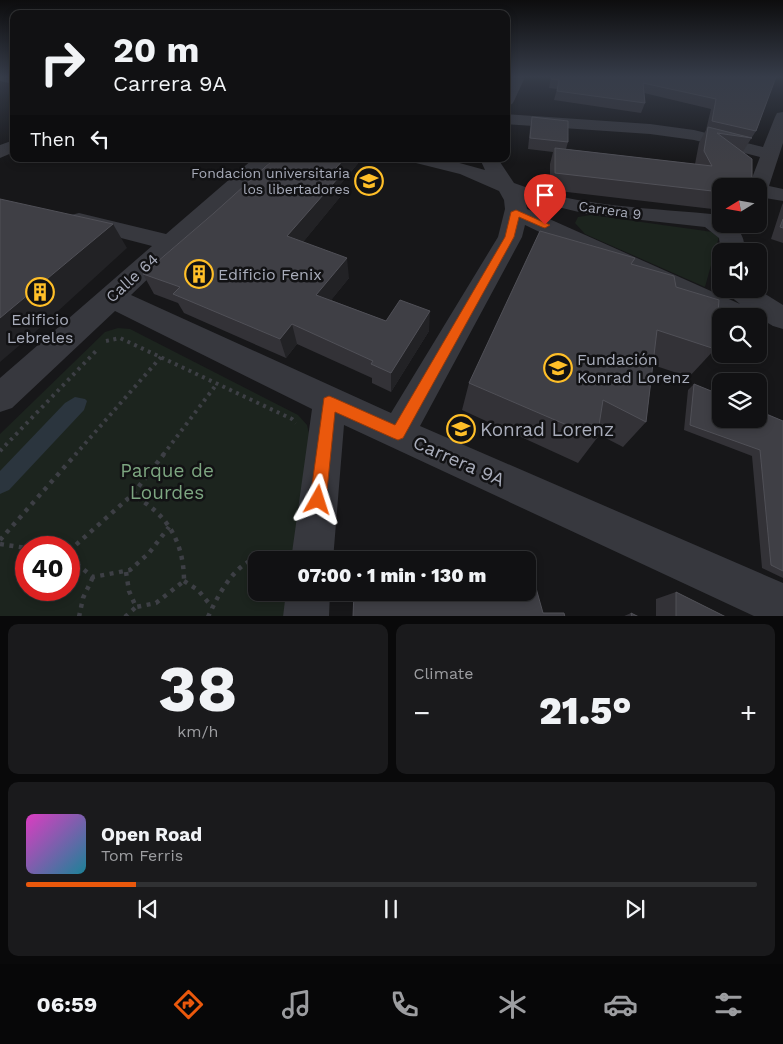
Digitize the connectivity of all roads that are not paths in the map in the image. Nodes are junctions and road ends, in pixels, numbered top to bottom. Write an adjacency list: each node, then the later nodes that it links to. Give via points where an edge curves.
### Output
1 (783, 117): 3 (street)
2 (510, 119): 3 (street, via 650,129)
3 (770, 154): 7 (street)
4 (261, 162): 15 (street, Calle 64)
5 (435, 162): 10 (street, via 466,170)
6 (491, 162): 10 (street)
7 (762, 178)
8 (768, 193): 9 (street)
9 (783, 196)
10 (512, 200): 11 (street, Carrera 9, via 535,196); 14 (street, Carrera 9); 24 (street, via 510,237)
11 (587, 207): 13 (street, Carrera 9); 14 (street, via 571,216 568,223)
12 (56, 214): 15 (street)
13 (712, 221)
14 (578, 240): 18 (street, Carrera 9)
15 (171, 243): 16 (street, Calle 64)
16 (111, 297): 22 (street, Calle 64); 23 (street, Carrera 9A)
17 (750, 298): 19 (street)
18 (723, 308)
19 (783, 318)
20 (767, 329): 21 (street)
21 (783, 336)
22 (0, 398)
23 (329, 402): 24 (street, Carrera 9A); 25 (street)
24 (398, 434): 27 (street, Carrera 9A)
25 (313, 551)
26 (308, 601): 28 (street)
27 (783, 606)
28 (306, 616)

